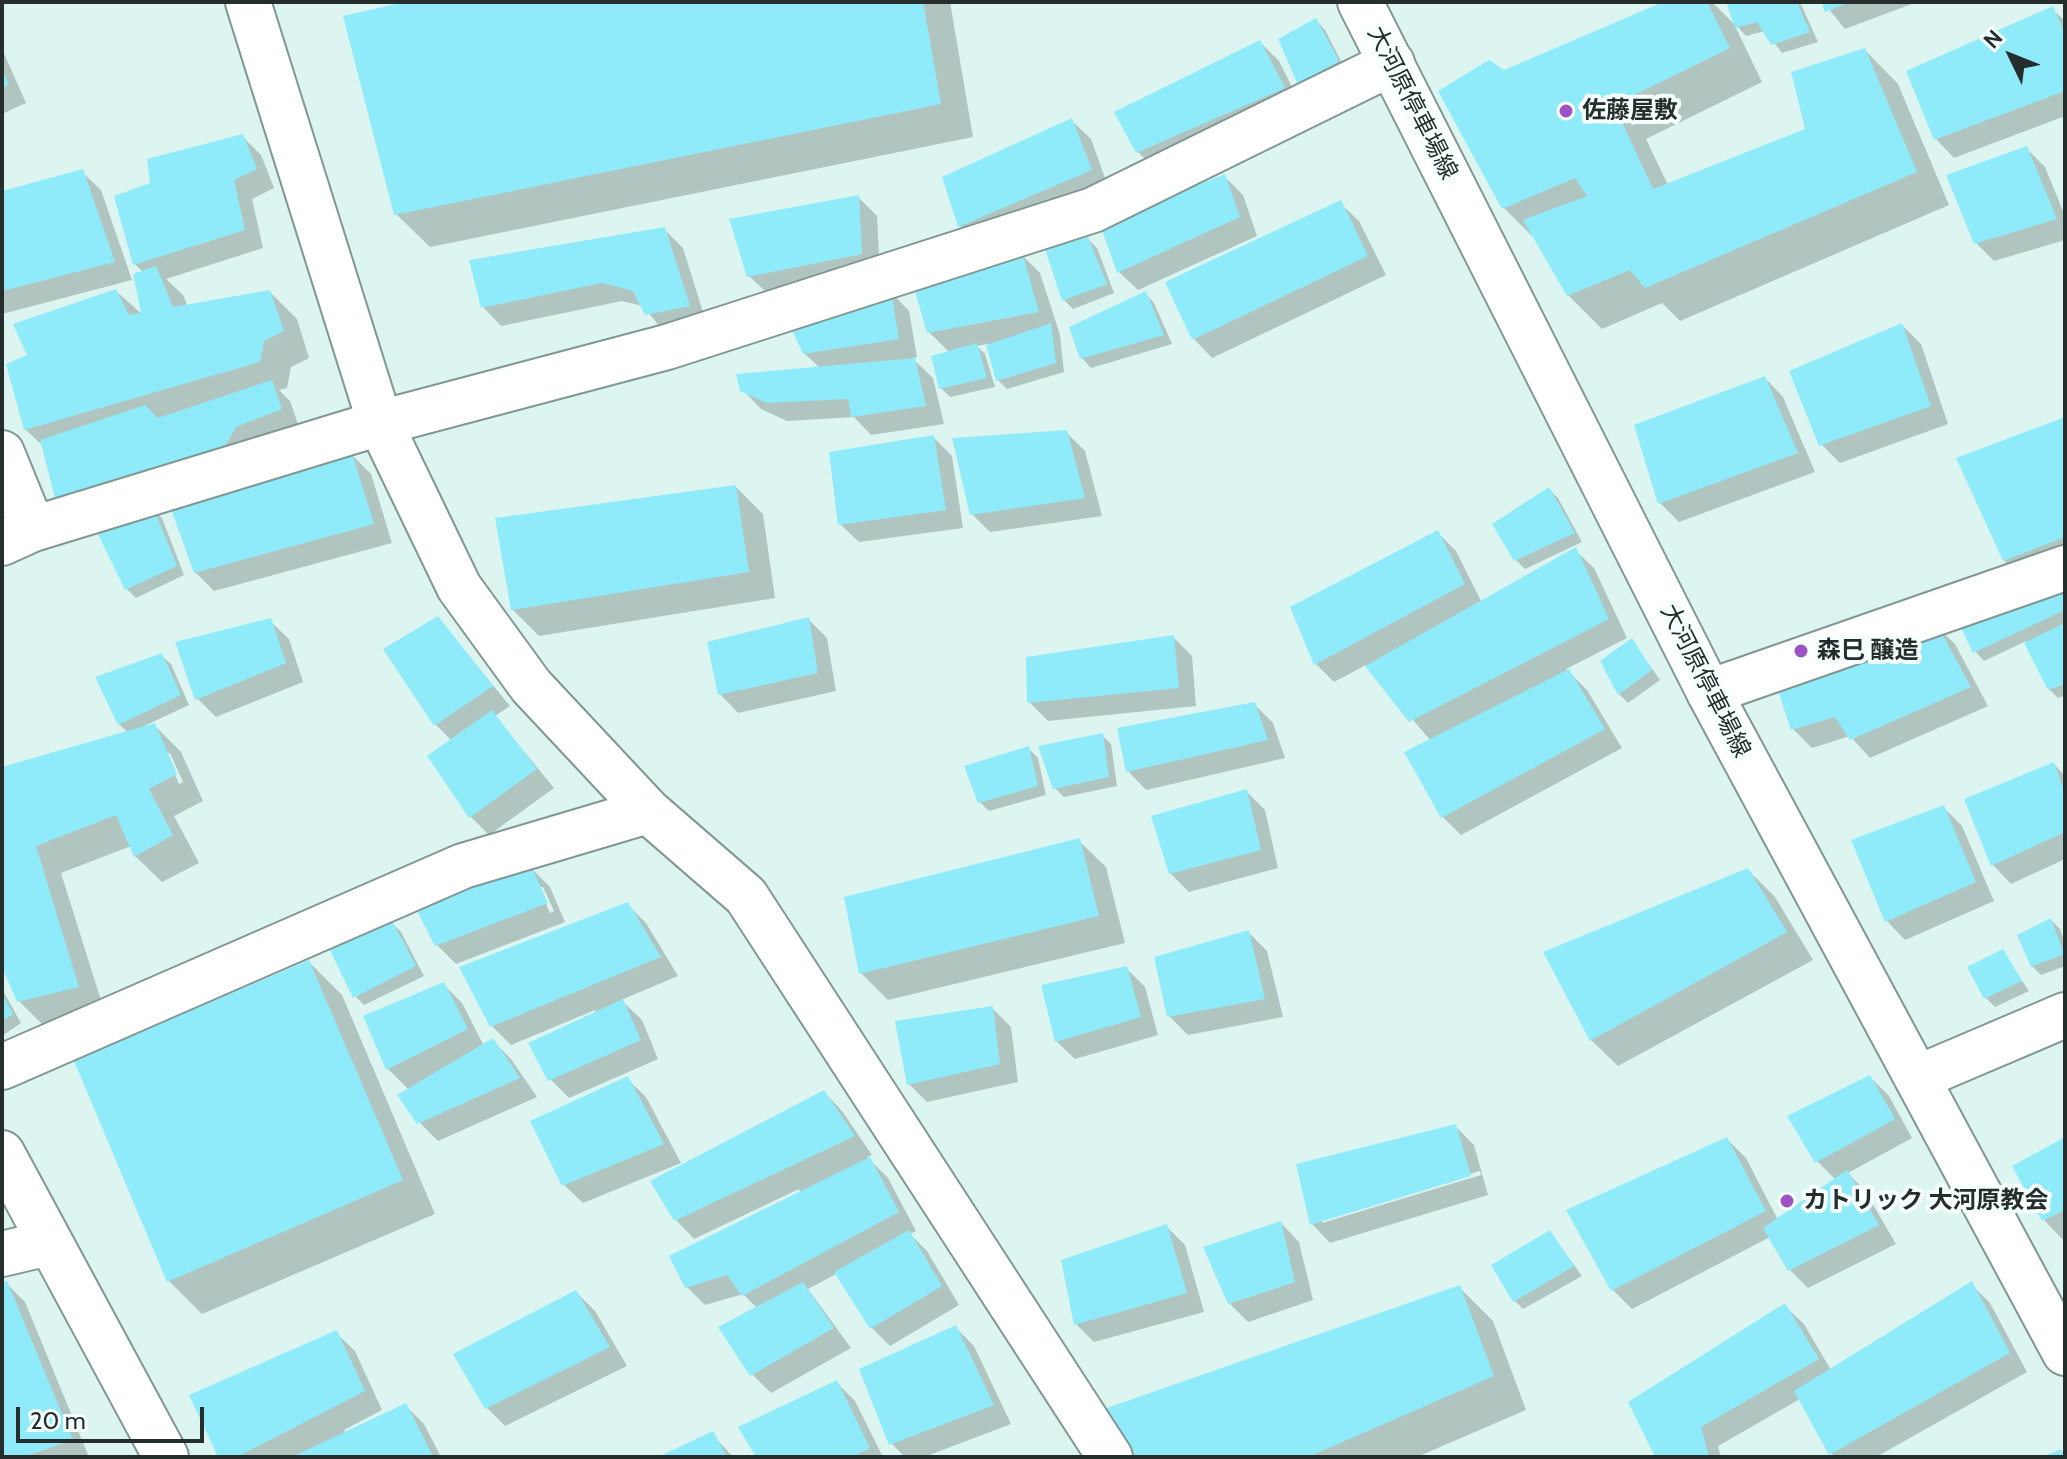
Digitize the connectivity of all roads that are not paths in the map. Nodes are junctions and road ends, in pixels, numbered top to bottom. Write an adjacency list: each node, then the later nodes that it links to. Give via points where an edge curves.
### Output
1 (248, 2): 4 (street)
2 (1360, 2): 3 (street, 大河原停車場線)
3 (1392, 63): 4 (street, via 1093,210 667,347); 8 (street, 大河原停車場線)
4 (380, 423): 6 (street); 9 (street, via 459,587 531,686)
5 (2, 453): 6 (street)
6 (18, 536)
7 (2065, 568): 8 (street)
8 (1709, 692): 12 (street, 大河原停車場線)
9 (648, 811): 11 (street, via 463,866); 18 (street, via 746,896)
10 (2065, 1015): 12 (street)
11 (2, 1067)
12 (1917, 1078): 16 (street, 大河原停車場線)
13 (2, 1153): 14 (street)
14 (49, 1243): 15 (street); 17 (street)
15 (2, 1254)
16 (2065, 1353)
17 (166, 1457)
18 (1110, 1457)

